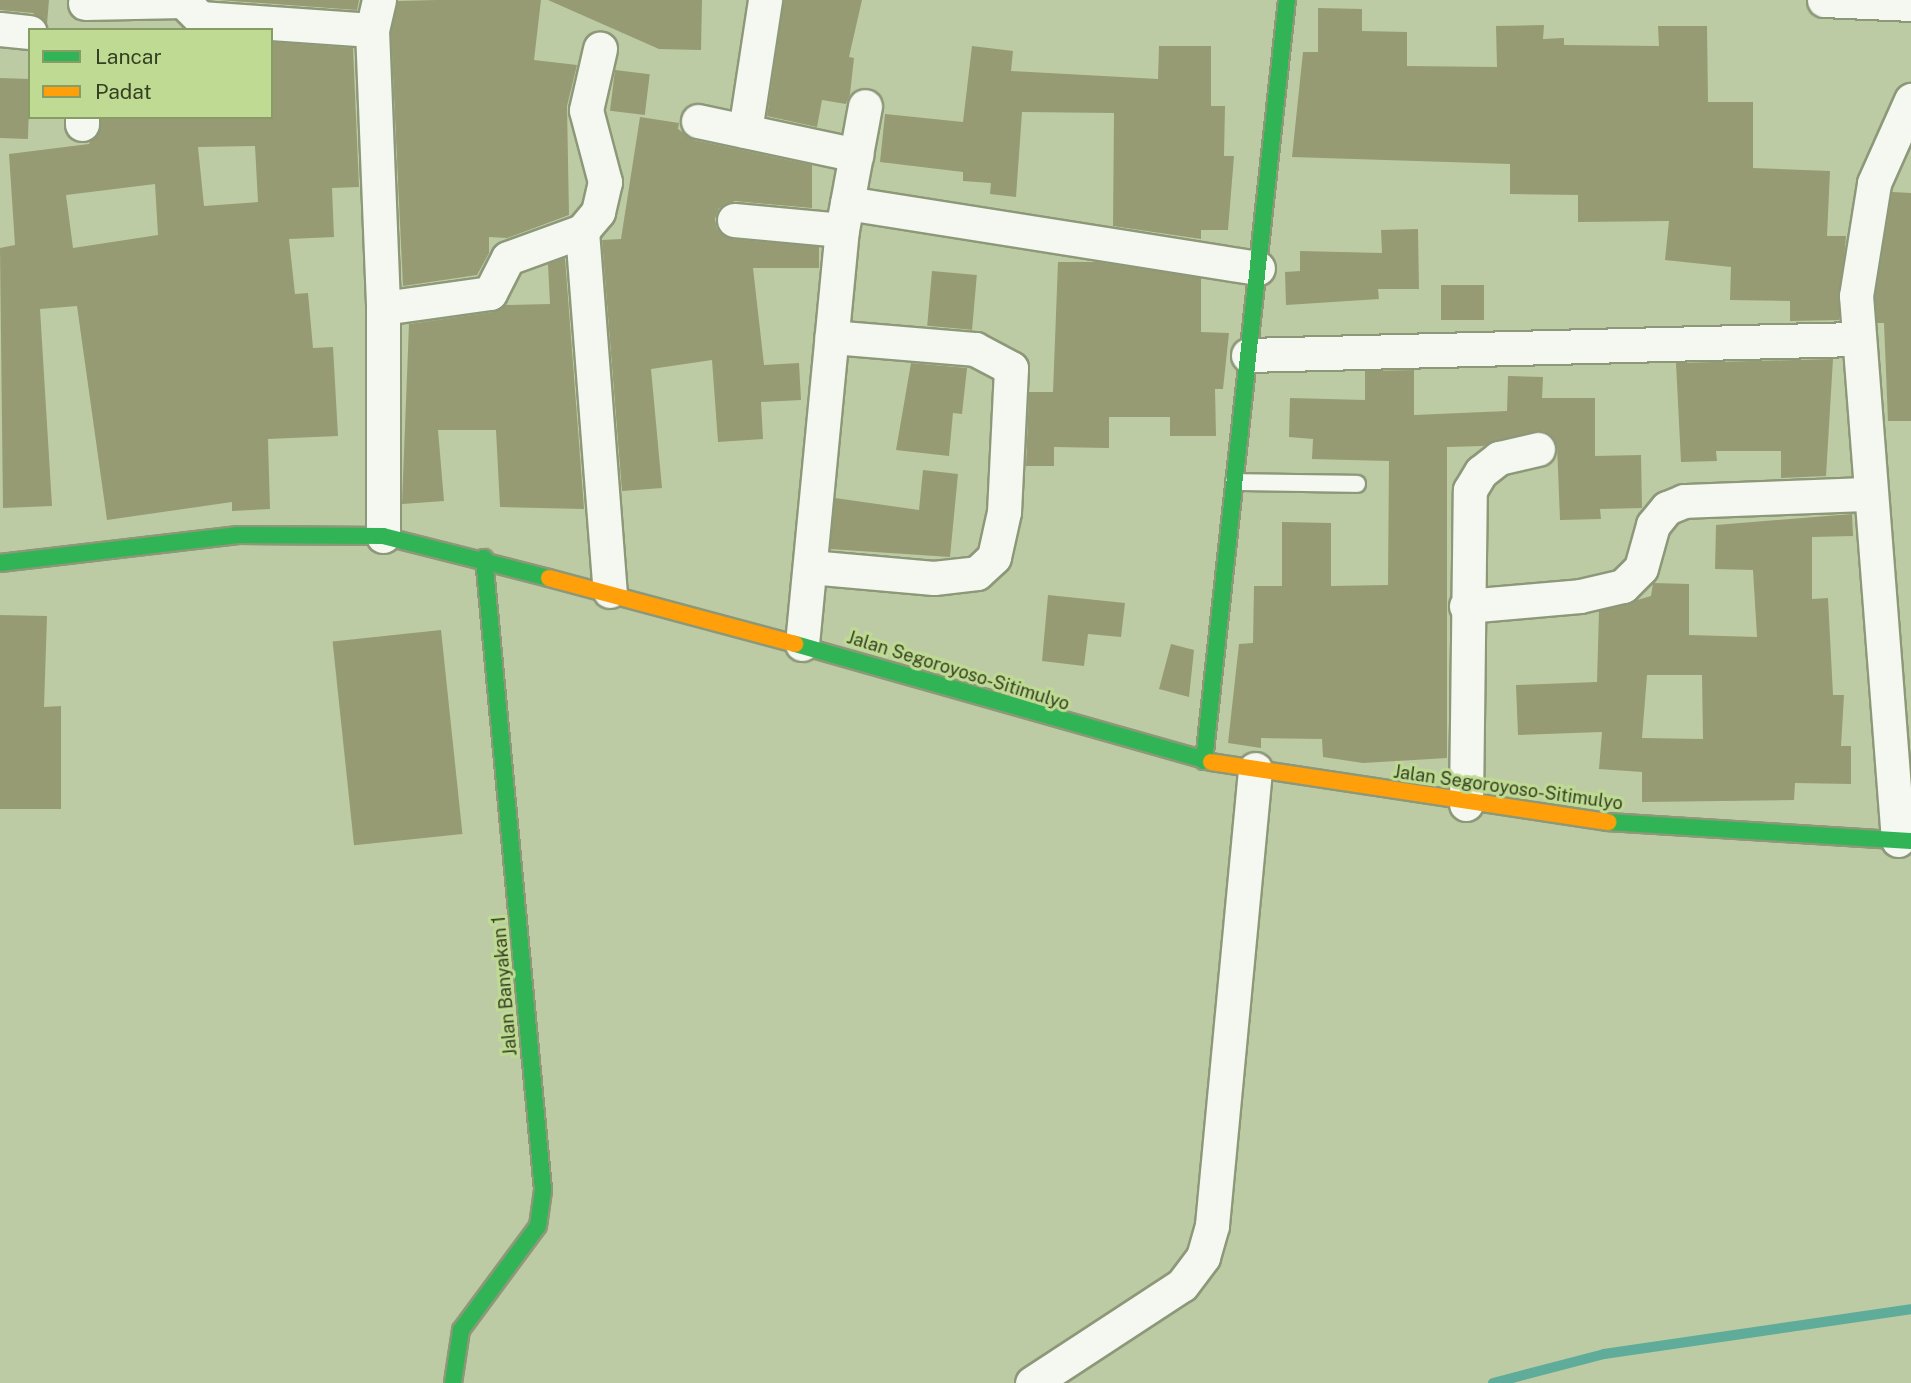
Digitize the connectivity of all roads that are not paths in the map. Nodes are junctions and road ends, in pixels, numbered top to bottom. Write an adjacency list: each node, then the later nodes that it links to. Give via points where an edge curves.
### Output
1 (765, 0): 13 (street)
2 (1287, 0): 18 (main road)
3 (1824, 0): 4 (street)
4 (1911, 4)
5 (84, 11): 6 (street, via 183,1 200,18)
6 (375, 15): 19 (street)
7 (0, 29): 8 (street)
8 (28, 32)
9 (600, 49): 17 (street, via 586,110 605,182 598,212)
10 (1911, 100): 21 (street, via 1874,183 1860,251)
11 (865, 106): 14 (street)
12 (698, 121): 13 (street)
13 (745, 131): 14 (street)
14 (856, 155): 15 (street)
15 (845, 216): 16 (street); 18 (street); 20 (street)
16 (734, 220)
17 (582, 231): 19 (street, via 508,258 490,293); 31 (street)
18 (1258, 268): 22 (main road)
19 (383, 308): 27 (street)
20 (832, 337): 30 (street); 30 (street, via 975,349 1011,368 1004,512 994,557 977,573 934,578)
21 (1855, 340): 22 (street); 26 (street)
22 (1248, 355): 24 (main road)
23 (1538, 449): 32 (street, via 1499,458 1470,490)
24 (1234, 482): 25 (lane); 34 (main road)
25 (1357, 484)
26 (1868, 494): 32 (street, via 1684,500 1667,508 1653,525 1641,568 1623,586 1580,596); 37 (street)
27 (383, 536): 28 (main road, Jalan Segoroyoso-Sitimulyo); 29 (main road, Jalan Segoroyoso-Sitimulyo, via 238,535)
28 (484, 558): 31 (main road, Jalan Segoroyoso-Sitimulyo); 38 (main road, Jalan Banyakan 1, via 543,1190 538,1226 512,1268 461,1330)
29 (0, 563)
30 (810, 567): 33 (street)
31 (610, 592): 33 (main road, Jalan Segoroyoso-Sitimulyo)
32 (1466, 606): 36 (street)
33 (802, 645): 34 (main road, Jalan Segoroyoso-Sitimulyo)
34 (1204, 761): 35 (main road, Jalan Segoroyoso-Sitimulyo)
35 (1255, 769): 36 (main road, Jalan Segoroyoso-Sitimulyo); 39 (street, via 1212,1225 1203,1257 1182,1285)
36 (1466, 804): 37 (main road, Jalan Segoroyoso-Sitimulyo, via 1606,822)
37 (1905, 840)
38 (453, 1383)
39 (1032, 1383)

